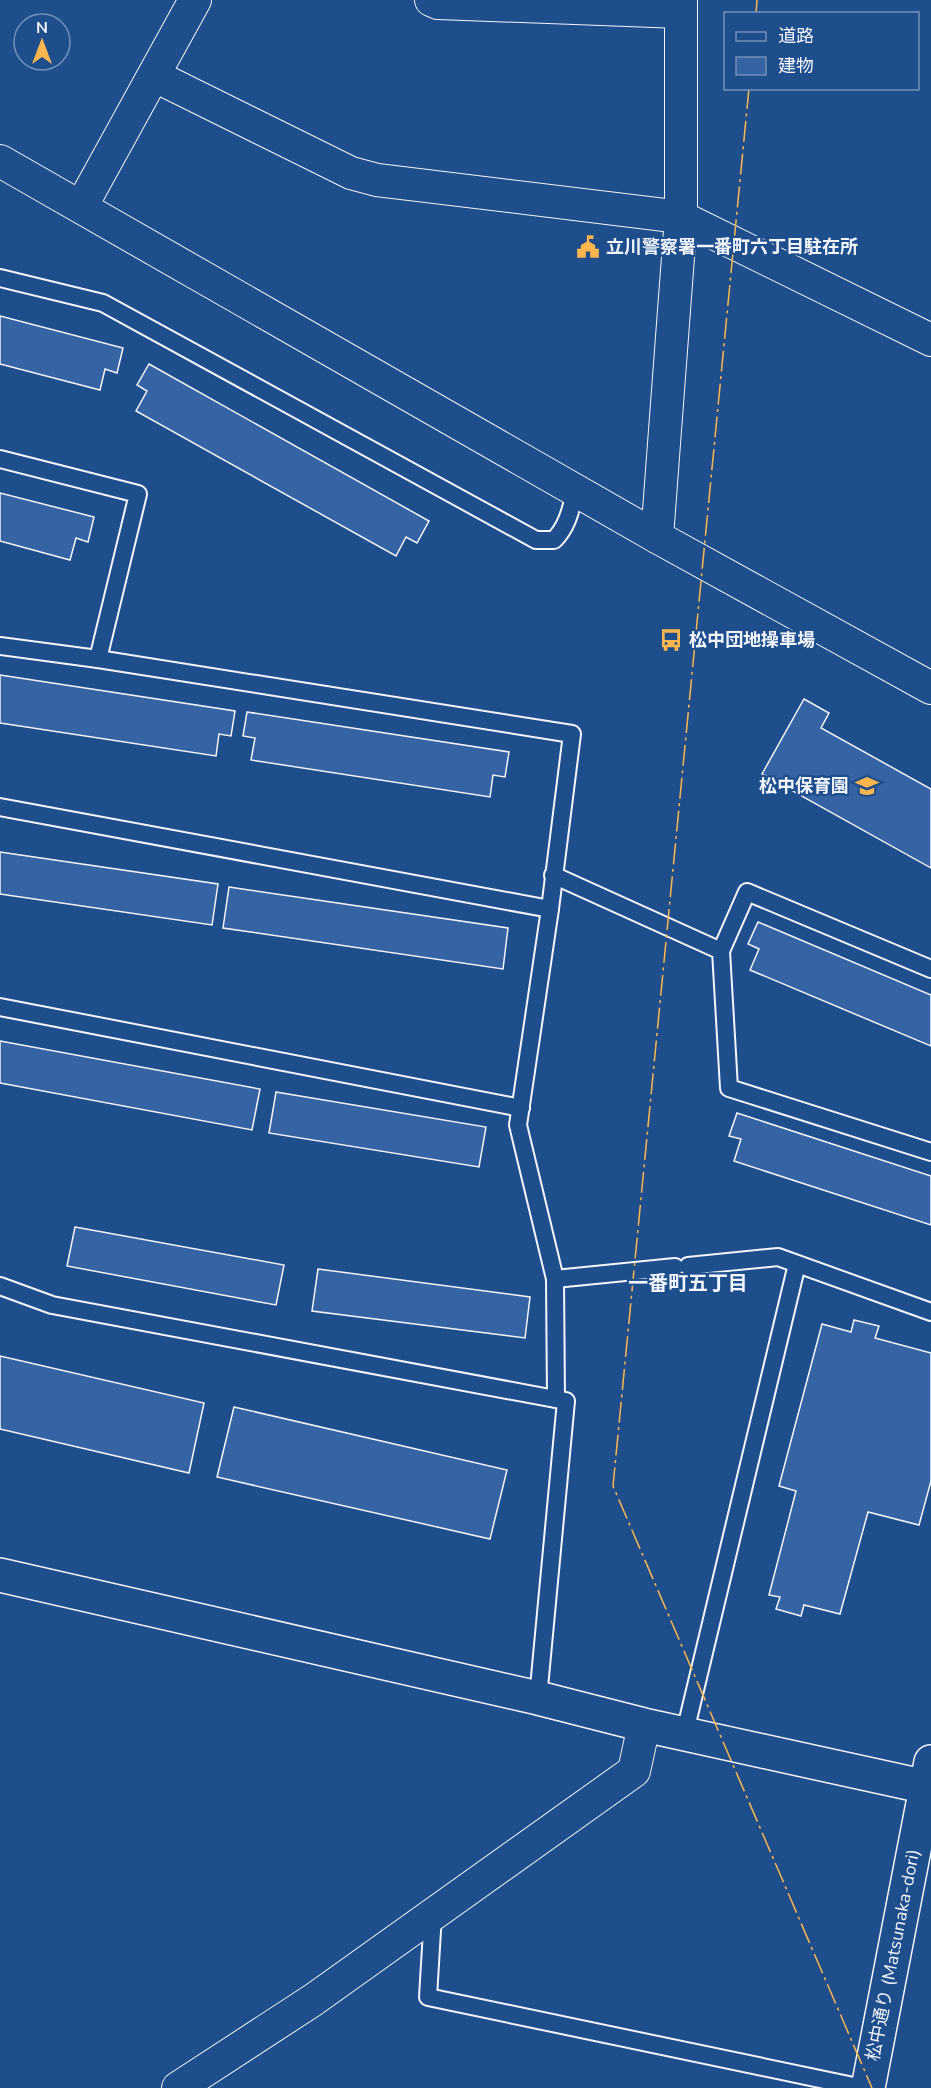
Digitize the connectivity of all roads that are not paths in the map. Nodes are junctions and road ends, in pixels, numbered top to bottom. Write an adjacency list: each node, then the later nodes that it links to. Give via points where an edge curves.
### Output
1 (195, 0): 4 (street)
2 (431, 0): 3 (street)
3 (681, 6): 7 (street)
4 (155, 76): 6 (street); 7 (street, via 351,173 377,180)
5 (0, 161): 6 (street)
6 (81, 207): 11 (street)
7 (681, 217): 9 (street); 12 (street)
8 (0, 278): 11 (lane, via 103,303 536,540 554,540 560,534)
9 (931, 340)
10 (0, 459): 14 (lane, via 138,494)
11 (576, 489): 12 (street)
12 (657, 537): 15 (street)
13 (0, 646): 14 (lane)
14 (98, 659): 17 (lane, via 572,734)
15 (931, 688)
16 (0, 807): 18 (lane)
17 (553, 875): 18 (lane); 19 (lane)
18 (550, 909): 22 (lane)
19 (721, 951): 20 (lane, via 747,892); 23 (lane, via 729,1088)
20 (931, 969)
21 (0, 1008): 22 (lane)
22 (521, 1108): 25 (lane, via 518,1125)
23 (931, 1152)
24 (797, 1263): 25 (lane, via 778,1257); 27 (lane); 32 (lane)
25 (555, 1279): 28 (lane)
26 (0, 1286): 28 (lane, via 52,1305)
27 (931, 1312)
28 (556, 1399): 30 (lane, via 566,1401)
29 (0, 1575): 30 (street)
30 (538, 1698): 31 (street)
31 (644, 1725): 32 (street); 34 (street, via 634,1771)
32 (685, 1732): 33 (street)
33 (929, 1779): 37 (street, 松中通り (Matsunaka-dori))
34 (433, 1914): 35 (street, via 313,2000); 36 (lane, via 428,1997)
35 (178, 2088)
36 (863, 2088)
37 (868, 2088)

